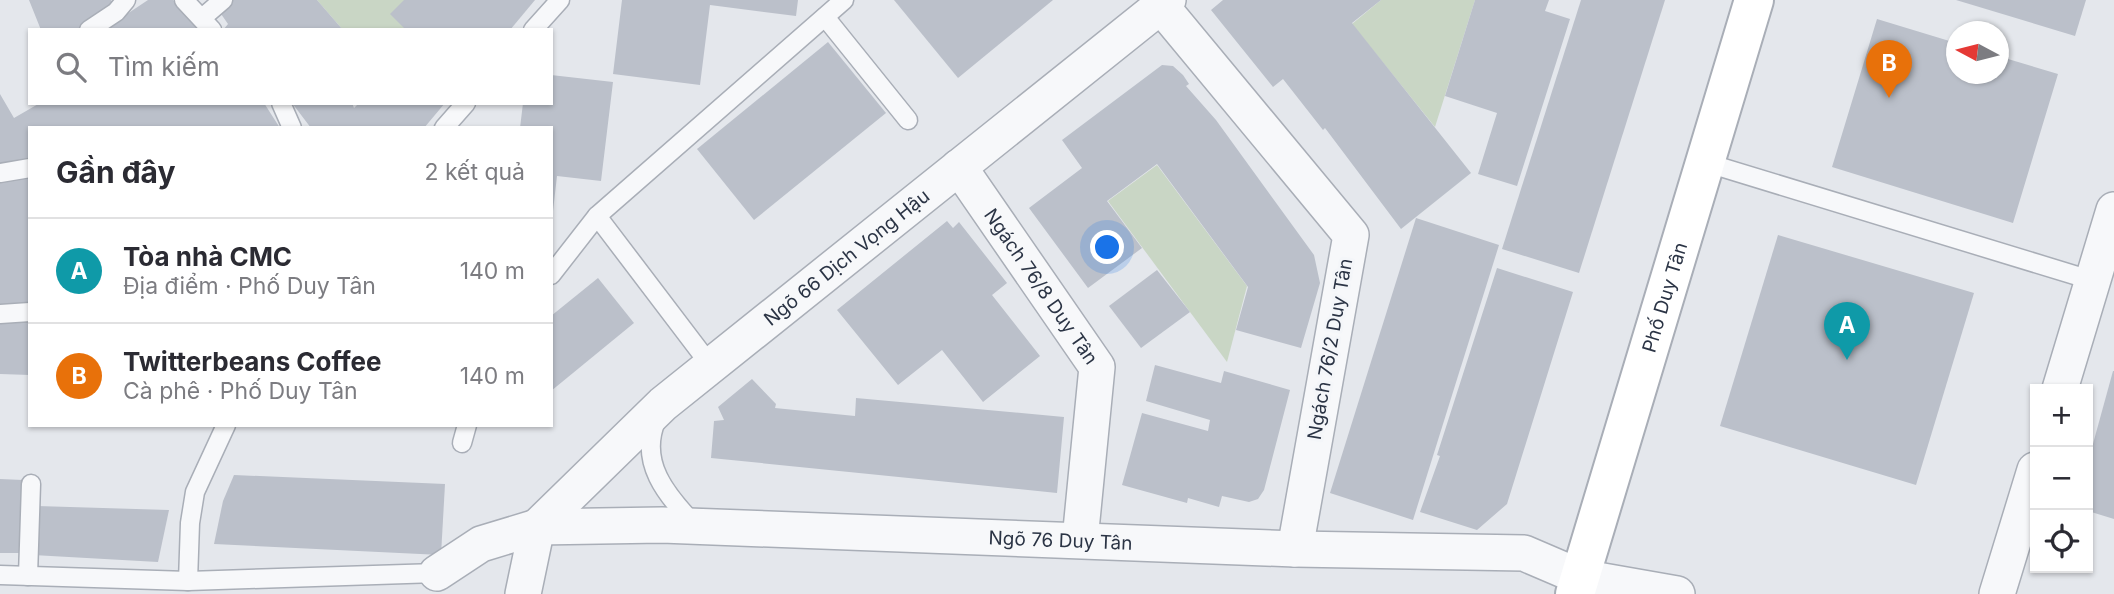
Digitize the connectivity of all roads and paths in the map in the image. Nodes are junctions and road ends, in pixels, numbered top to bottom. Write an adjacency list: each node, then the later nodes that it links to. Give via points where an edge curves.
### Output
1 (184, 0): 9 (lane)
2 (223, 0): 9 (lane)
3 (560, 0): 11 (lane)
4 (844, 0): 8 (lane)
5 (1754, 0): 17 (street, Phố Duy Tân)
6 (123, 1): 10 (lane, via 116,12)
7 (1165, 3): 18 (street, Ngõ 66 Dịch Vọng Hậu); 38 (street, Ngách 76/2 Duy Tân, via 1351,235)
8 (825, 17): 14 (lane); 22 (lane)
9 (207, 24)
10 (92, 28)
11 (535, 28)
12 (282, 105): 15 (lane)
13 (464, 105): 16 (lane)
14 (908, 120)
15 (291, 126)
16 (445, 126)
17 (1704, 162): 24 (lane); 43 (street, Phố Duy Tân)
18 (959, 167): 27 (street, Ngõ 66 Dịch Vọng Hậu); 37 (street, Ngách 76/8 Duy Tân, via 1097,367)
19 (28, 168): 20 (lane)
20 (0, 173)
21 (2114, 210): 24 (street)
22 (597, 216): 23 (lane); 27 (lane)
23 (553, 272)
24 (2094, 281): 28 (street)
25 (28, 312): 26 (lane)
26 (0, 314)
27 (711, 366): 29 (street, Ngõ 66 Dịch Vọng Hậu)
28 (2062, 384)
29 (663, 404): 35 (street, Ngõ 66 Dịch Vọng Hậu); 36 (lane, via 650,435 652,465 667,496)
30 (225, 427): 42 (lane, via 195,492)
31 (466, 427): 32 (lane)
32 (462, 443)
33 (31, 484): 41 (lane)
34 (2030, 486): 46 (street)
35 (537, 527): 36 (street, Ngõ 76 Duy Tân); 39 (street, via 481,544); 44 (street)
36 (697, 527): 37 (street, Ngõ 76 Duy Tân)
37 (1080, 540): 38 (street, Ngõ 76 Duy Tân)
38 (1295, 550): 43 (street, Ngõ 76 Duy Tân, via 1524,553)
39 (437, 573): 42 (lane)
40 (0, 575): 41 (lane)
41 (28, 576): 42 (lane)
42 (188, 581)
43 (1577, 586): 45 (street, Ngõ 76 Duy Tân)
44 (523, 594)
45 (1677, 594)
46 (1997, 594)

